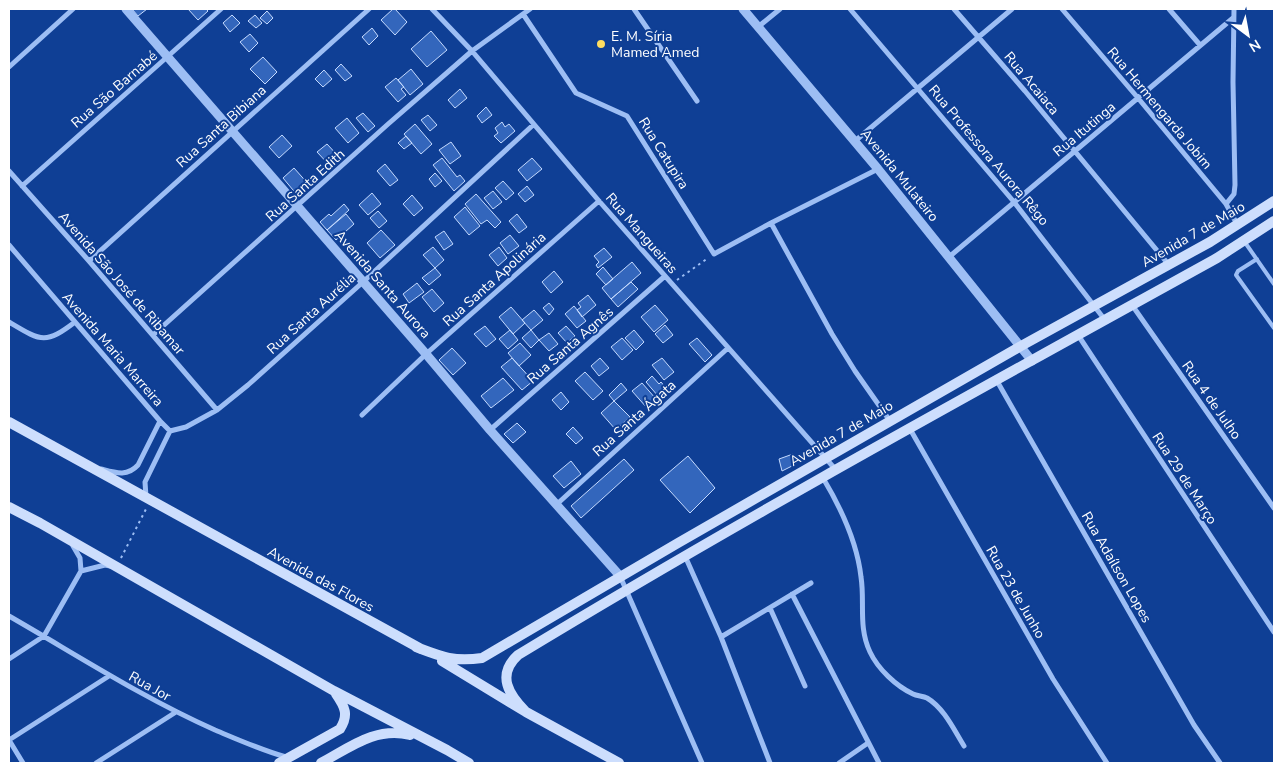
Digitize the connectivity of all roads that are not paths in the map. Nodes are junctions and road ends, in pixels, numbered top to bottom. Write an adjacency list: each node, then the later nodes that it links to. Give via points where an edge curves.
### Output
1 (73, 9): 23 (street)
2 (126, 9): 22 (street, Avenida Santa Aurora)
3 (221, 9): 22 (street, Rua São Barnabé)
4 (369, 9): 28 (street, Rua Santa Bibiana)
5 (432, 9): 21 (street, Rua Mangueiras)
6 (530, 9): 16 (street, Rua Santa Edith)
7 (634, 9): 26 (street)
8 (743, 9): 18 (street, Avenida Mulateiro)
9 (780, 9): 18 (street)
10 (850, 9): 24 (street, Rua Professora Aurora Rêgo)
11 (954, 9): 19 (street, Rua Acaiaca)
12 (1012, 9): 19 (street)
13 (1062, 9): 25 (street, Rua Hermengarda Jobim)
14 (1169, 9): 20 (street)
15 (1234, 9): 17 (street)
16 (523, 14): 21 (street, Rua Santa Edith); 40 (street, Rua Catupira, via 576,93 627,116 714,254)
17 (1233, 18): 20 (street, Rua Itutinga); 37 (street, via 1235,185 1234,194)
18 (758, 27): 29 (street, Avenida Mulateiro)
19 (978, 37): 24 (street); 30 (street, Rua Acaiaca)
20 (1200, 46): 25 (street, Rua Itutinga)
21 (472, 51): 27 (street, Rua Mangueiras); 38 (street, Rua Santa Edith)
22 (168, 56): 28 (street, Avenida Santa Aurora); 33 (street, Rua São Barnabé)
23 (9, 67)
24 (919, 88): 29 (street); 36 (street, Rua Professora Aurora Rêgo)
25 (1138, 98): 30 (street, Rua Itutinga); 37 (street, Rua Hermengarda Jobim)
26 (697, 101)
27 (533, 125): 34 (street, Rua Mangueiras); 49 (street, Rua Santa Aurélia)
28 (232, 131): 38 (street, Avenida Santa Aurora); 46 (street, Rua Santa Bibiana)
29 (855, 142): 31 (street, Avenida Mulateiro)
30 (1075, 151): 36 (street, Rua Itutinga); 47 (street, Rua Acaiaca)
31 (878, 169): 40 (street); 44 (street, Avenida Mulateiro)
32 (9, 172): 33 (street, Avenida São José de Ribamar)
33 (22, 186): 46 (street, Avenida São José de Ribamar)
34 (599, 201): 48 (street, Rua Mangueiras); 61 (street, Rua Santa Apolinária)
35 (1274, 201): 41 (main road, Avenida 7 de Maio)
36 (1014, 202): 44 (street, Rua Itutinga); 51 (street, Rua Professora Aurora Rêgo)
37 (1226, 204): 41 (street, Rua Hermengarda Jobim)
38 (297, 207): 49 (street, Avenida Santa Aurora); 57 (street, Rua Santa Edith)
39 (1274, 221): 42 (main road)
40 (771, 223): 67 (street, via 832,334)
41 (1237, 224): 47 (main road, Avenida 7 de Maio)
42 (1244, 241): 45 (lane); 52 (main road)
43 (9, 245): 55 (street, Avenida Maria Marreira)
44 (949, 257): 59 (street, Avenida Mulateiro)
45 (1257, 259): 50 (lane); 56 (lane, via 1236,275)
46 (89, 261): 57 (street, Avenida São José de Ribamar)
47 (1169, 265): 51 (main road, Avenida 7 de Maio)
48 (665, 276): 60 (street, Rua Mangueiras); 70 (street, Rua Santa Agnês)
49 (362, 282): 61 (street, Avenida Santa Aurora); 64 (street, Rua Santa Aurélia)
50 (1274, 284)
51 (1095, 305): 53 (street, Rua Professora Aurora Rêgo); 59 (main road, Avenida 7 de Maio)
52 (1132, 305): 53 (main road); 79 (street, Rua 4 de Julho)
53 (1105, 320): 58 (main road)
54 (9, 322): 55 (street, via 44,338 54,337)
55 (75, 322): 66 (street, Avenida Maria Marreira)
56 (1274, 328)
57 (153, 335): 64 (street, Avenida São José de Ribamar)
58 (1078, 335): 62 (main road); 90 (street, Rua 29 de Março)
59 (1020, 346): 62 (street, Avenida Mulateiro); 67 (main road, Avenida 7 de Maio)
60 (728, 348): 73 (street, Rua Mangueiras); 77 (street, Rua Santa Ágata)
61 (426, 354): 65 (street, Rua Santa Apolinária); 70 (street, Avenida Santa Aurora)
62 (1032, 361): 63 (main road)
63 (997, 381): 69 (main road); 115 (street, Rua Adaílson Lopes, via 1194,725)
64 (217, 410): 71 (street, Rua Santa Aurélia, via 186,427)
65 (362, 415)
66 (160, 421): 71 (street); 72 (street, Avenida Maria Marreira, via 133,471 125,474 101,469)
67 (890, 421): 73 (main road, Avenida 7 de Maio)
68 (9, 422): 72 (main road, Avenida das Flores)
69 (910, 429): 74 (main road); 114 (street, Rua 23 de Junho, via 1053,679)
70 (490, 430): 77 (street, Avenida Santa Aurora)
71 (170, 431): 76 (street, via 145,482)
72 (72, 457): 76 (main road, Avenida das Flores)
73 (826, 458): 74 (street, Rua Mangueiras); 84 (main road, Avenida 7 de Maio)
74 (836, 470): 75 (main road)
75 (823, 478): 81 (main road); 102 (street, via 852,537 861,576 862,631 870,653 898,685 927,698 944,714)
76 (146, 497): 93 (main road, Avenida das Flores)
77 (556, 505): 84 (street, Avenida Santa Aurora)
78 (9, 507): 80 (main road)
79 (1274, 508)
80 (65, 537): 82 (main road); 83 (street, via 77,550)
81 (684, 556): 86 (main road); 92 (street)
82 (118, 562): 83 (street); 97 (main road)
83 (81, 571): 91 (street)
84 (620, 576): 86 (street); 93 (main road, Avenida 7 de Maio, via 482,658 454,660)
85 (811, 583): 87 (street)
86 (626, 589): 99 (main road, via 512,660 507,676 508,690); 110 (street)
87 (792, 594): 88 (street); 101 (street)
88 (770, 608): 92 (street); 96 (street)
89 (9, 616): 91 (street, Rua Jor)
90 (1274, 632)
91 (44, 636): 94 (street); 95 (street, Rua Jor)
92 (721, 637): 111 (street)
93 (416, 647): 99 (main road, Avenida das Flores)
94 (9, 659)
95 (109, 676): 98 (street, Rua Jor); 100 (street)
96 (805, 686)
97 (334, 691): 103 (main road); 104 (main road, via 346,713 340,729)
98 (176, 712): 104 (street, Rua Jor); 106 (street)
99 (526, 712): 109 (main road, Avenida das Flores)
100 (9, 740): 105 (street)
101 (868, 743): 112 (street); 113 (street)
102 (964, 746)
103 (447, 750): 107 (main road, via 392,732 375,734); 108 (main road)
104 (284, 761)
105 (23, 763)
106 (96, 763)
107 (321, 763)
108 (469, 763)
109 (619, 763)
110 (702, 763)
111 (770, 763)
112 (839, 763)
113 (879, 763)
114 (1107, 763)
115 (1220, 763)

